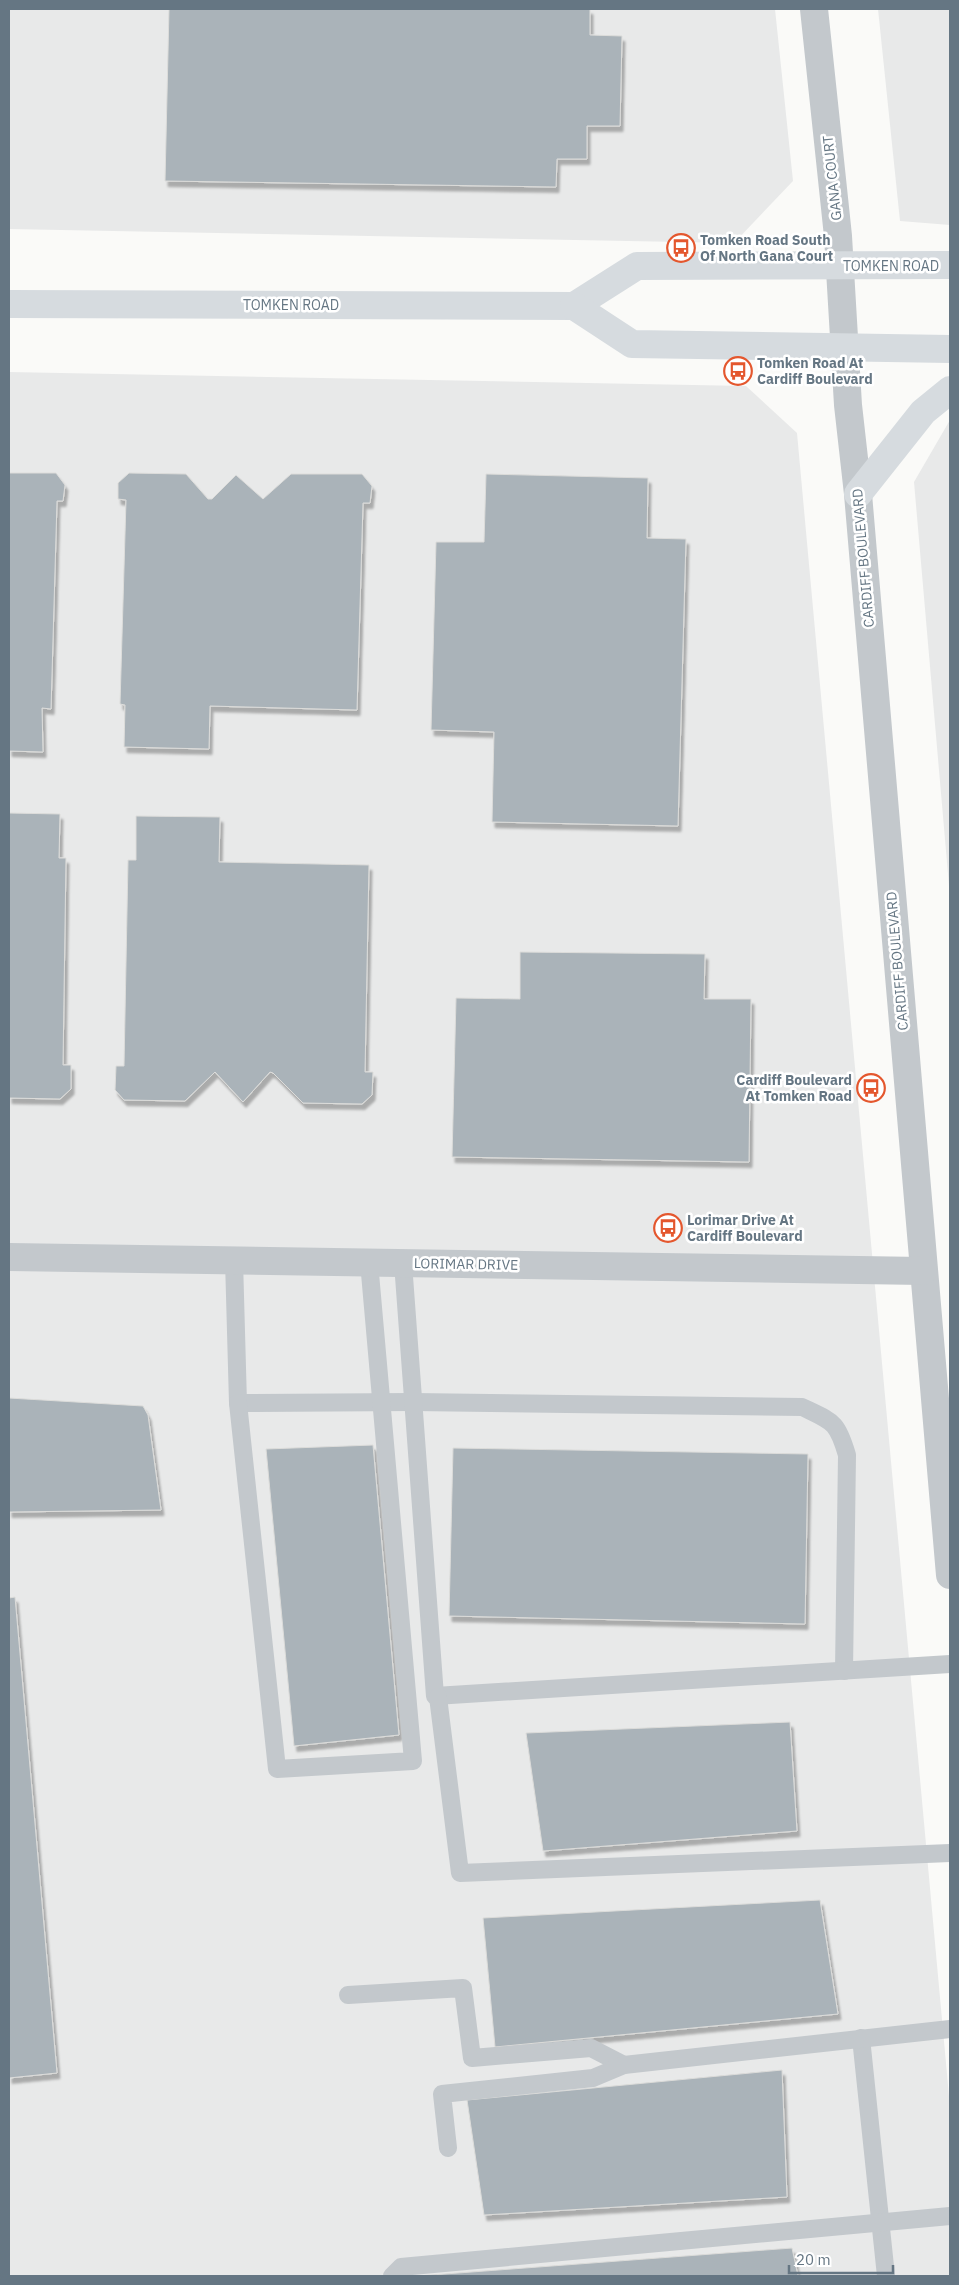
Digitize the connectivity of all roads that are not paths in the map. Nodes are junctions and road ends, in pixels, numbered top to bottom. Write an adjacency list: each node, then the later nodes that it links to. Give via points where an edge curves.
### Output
1 (814, 9): 2 (street, GANA COURT)
2 (839, 266): 3 (main road, TOMKEN ROAD); 5 (main road, TOMKEN ROAD, via 637,266); 6 (street, GANA COURT)
3 (950, 266)
4 (9, 304): 5 (main road, TOMKEN ROAD)
5 (574, 306): 6 (main road, via 632,344)
6 (846, 347): 7 (main road); 9 (street, CARDIFF BOULEVARD, via 848,405)
7 (950, 349)
8 (950, 390): 9 (main road, via 922,412)
9 (858, 494): 14 (street, CARDIFF BOULEVARD)
10 (9, 1257): 11 (street, LORIMAR DRIVE)
11 (234, 1260): 12 (street, LORIMAR DRIVE); 17 (lane)
12 (369, 1262): 13 (street, LORIMAR DRIVE); 15 (lane)
13 (403, 1263): 14 (street, LORIMAR DRIVE); 16 (lane)
14 (923, 1271): 18 (street, CARDIFF BOULEVARD)
15 (380, 1402): 16 (lane); 17 (lane); 17 (lane, via 413,1761 277,1769)
16 (413, 1402): 20 (lane, via 802,1407 832,1422 842,1437 847,1456); 21 (lane, via 435,1696)
17 (238, 1404)
18 (950, 1575)
19 (950, 1664): 20 (lane)
20 (844, 1671): 21 (lane)
21 (438, 1697): 22 (lane, via 460,1873)
22 (950, 1853)
23 (348, 1995): 26 (lane, via 463,1988 472,2058 591,2048)
24 (950, 2029): 25 (lane)
25 (861, 2038): 26 (lane); 29 (lane)
26 (624, 2065): 27 (lane, via 593,2078 442,2094)
27 (448, 2148)
28 (950, 2216): 29 (lane)
29 (880, 2222): 30 (lane, via 401,2267); 31 (lane)
30 (392, 2276)
31 (886, 2276)

